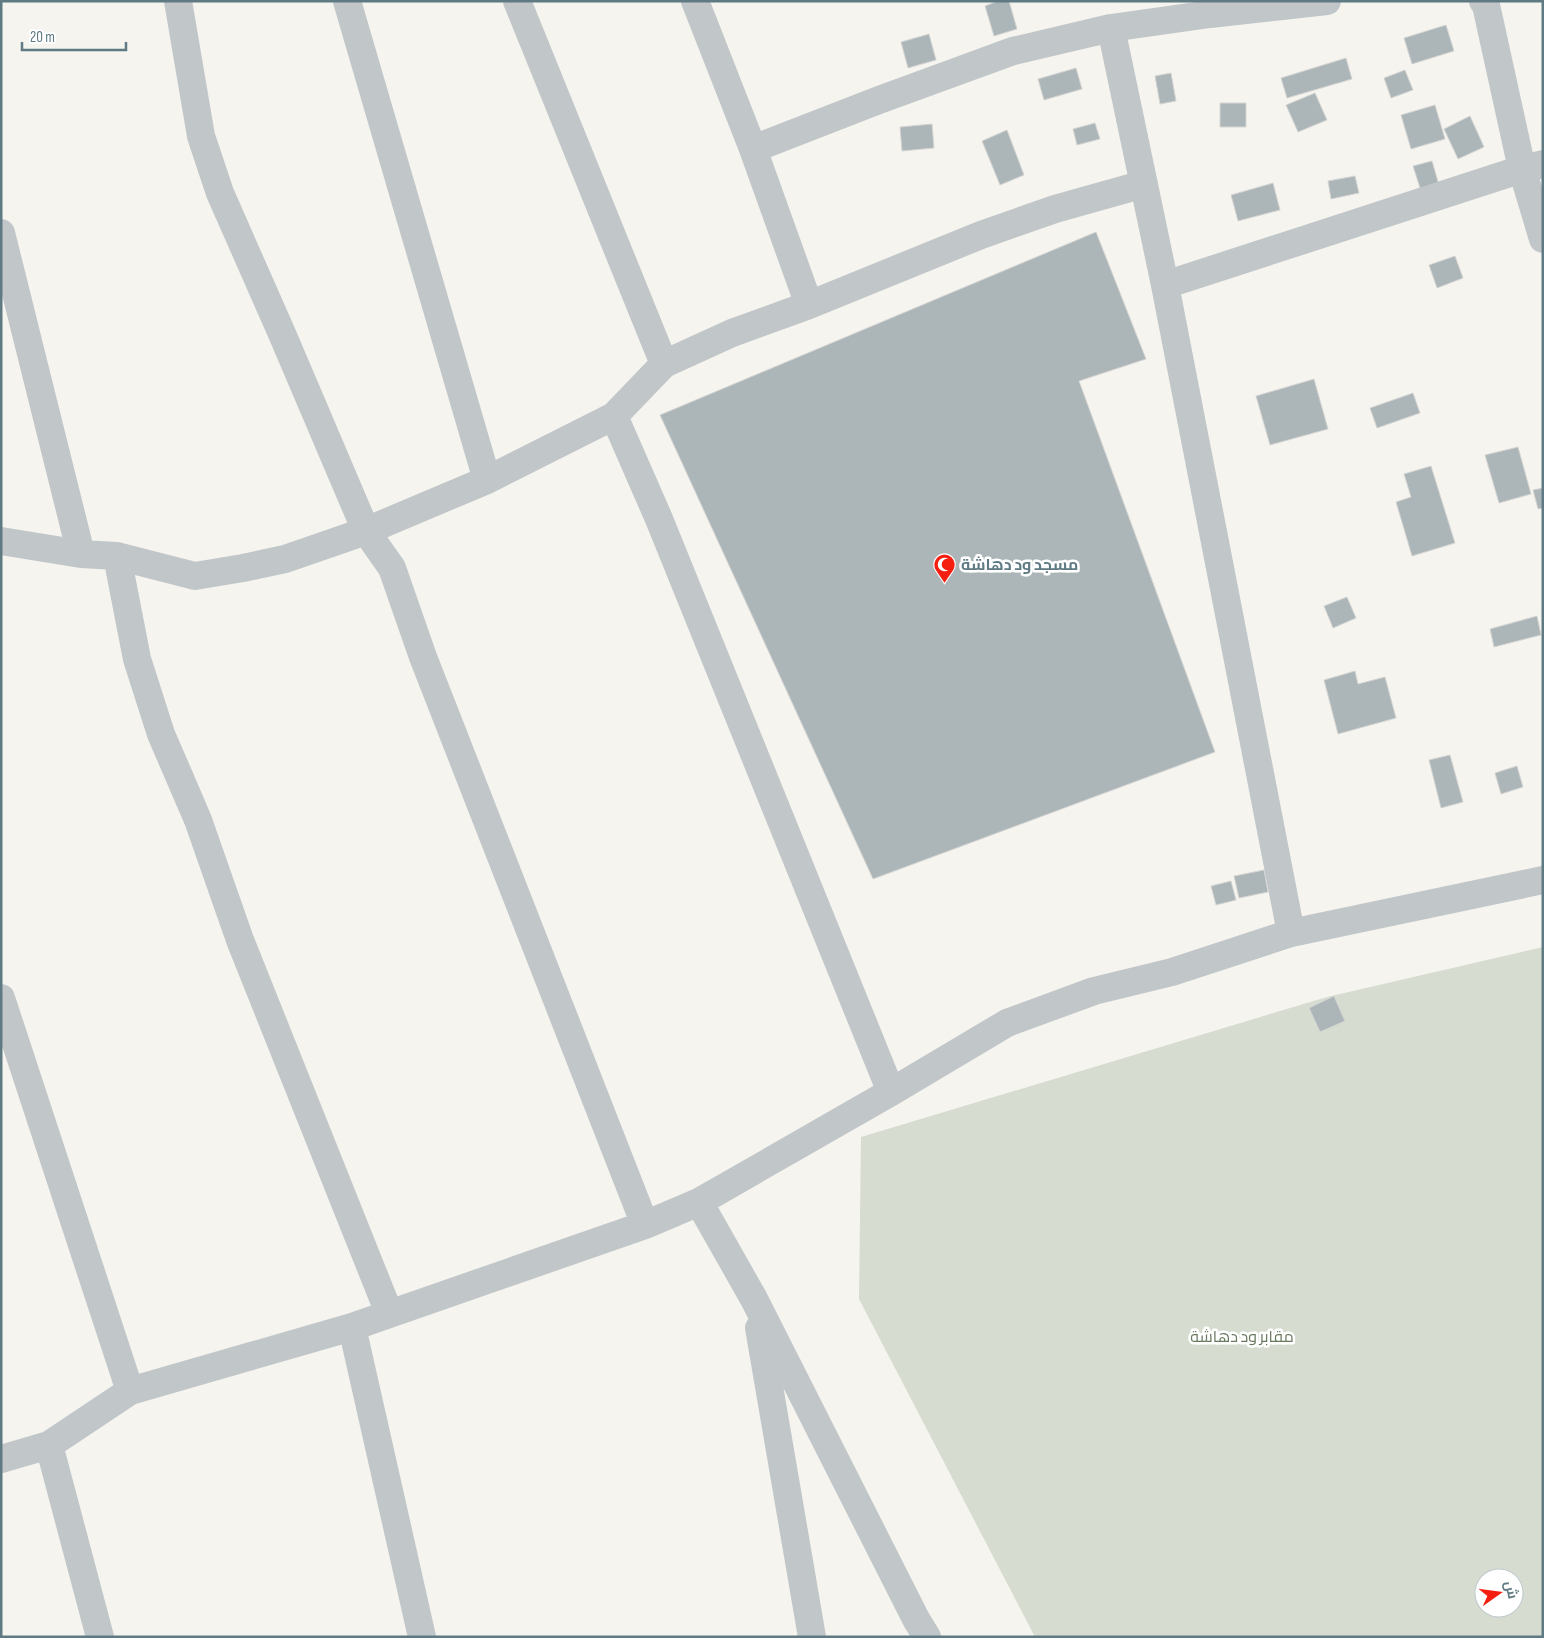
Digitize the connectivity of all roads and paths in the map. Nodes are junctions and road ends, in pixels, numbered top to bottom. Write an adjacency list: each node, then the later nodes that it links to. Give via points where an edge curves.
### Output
1 (178, 1): 19 (street, via 201,136 220,193)
2 (347, 1): 18 (street)
3 (517, 1): 16 (street)
4 (695, 1): 9 (street)
5 (1328, 1): 7 (street)
6 (1484, 1): 10 (street)
7 (1208, 7): 8 (street)
8 (1111, 28): 9 (street, via 1013,51); 11 (street)
9 (754, 149): 15 (street)
10 (1533, 167): 13 (street); 14 (street)
11 (1144, 184): 14 (street); 15 (street, via 1055,209 981,235)
12 (1, 233): 21 (street)
13 (1543, 239)
14 (1165, 285): 24 (street)
15 (809, 305): 16 (street)
16 (664, 364): 17 (street)
17 (614, 416): 18 (street); 26 (street, via 659,519)
18 (487, 480): 19 (street)
19 (366, 531): 22 (street, via 285,559 195,576); 28 (street, via 392,568 422,657)
20 (1, 541): 21 (street)
21 (81, 554): 22 (street)
22 (117, 556): 30 (street, via 137,658 161,734 198,820 240,940)
23 (1543, 880): 24 (street)
24 (1291, 933): 26 (street, via 1172,972 1094,991 1007,1023)
25 (1, 998): 32 (street)
26 (891, 1092): 27 (street)
27 (699, 1202): 28 (street); 29 (street)
28 (645, 1225): 30 (street)
29 (754, 1299): 37 (street); 38 (street)
30 (389, 1313): 31 (street)
31 (352, 1327): 32 (street); 36 (street)
32 (130, 1391): 33 (street)
33 (48, 1445): 34 (street); 35 (street)
34 (1, 1459)
35 (100, 1637)
36 (422, 1637)
37 (812, 1637)
38 (927, 1637)

